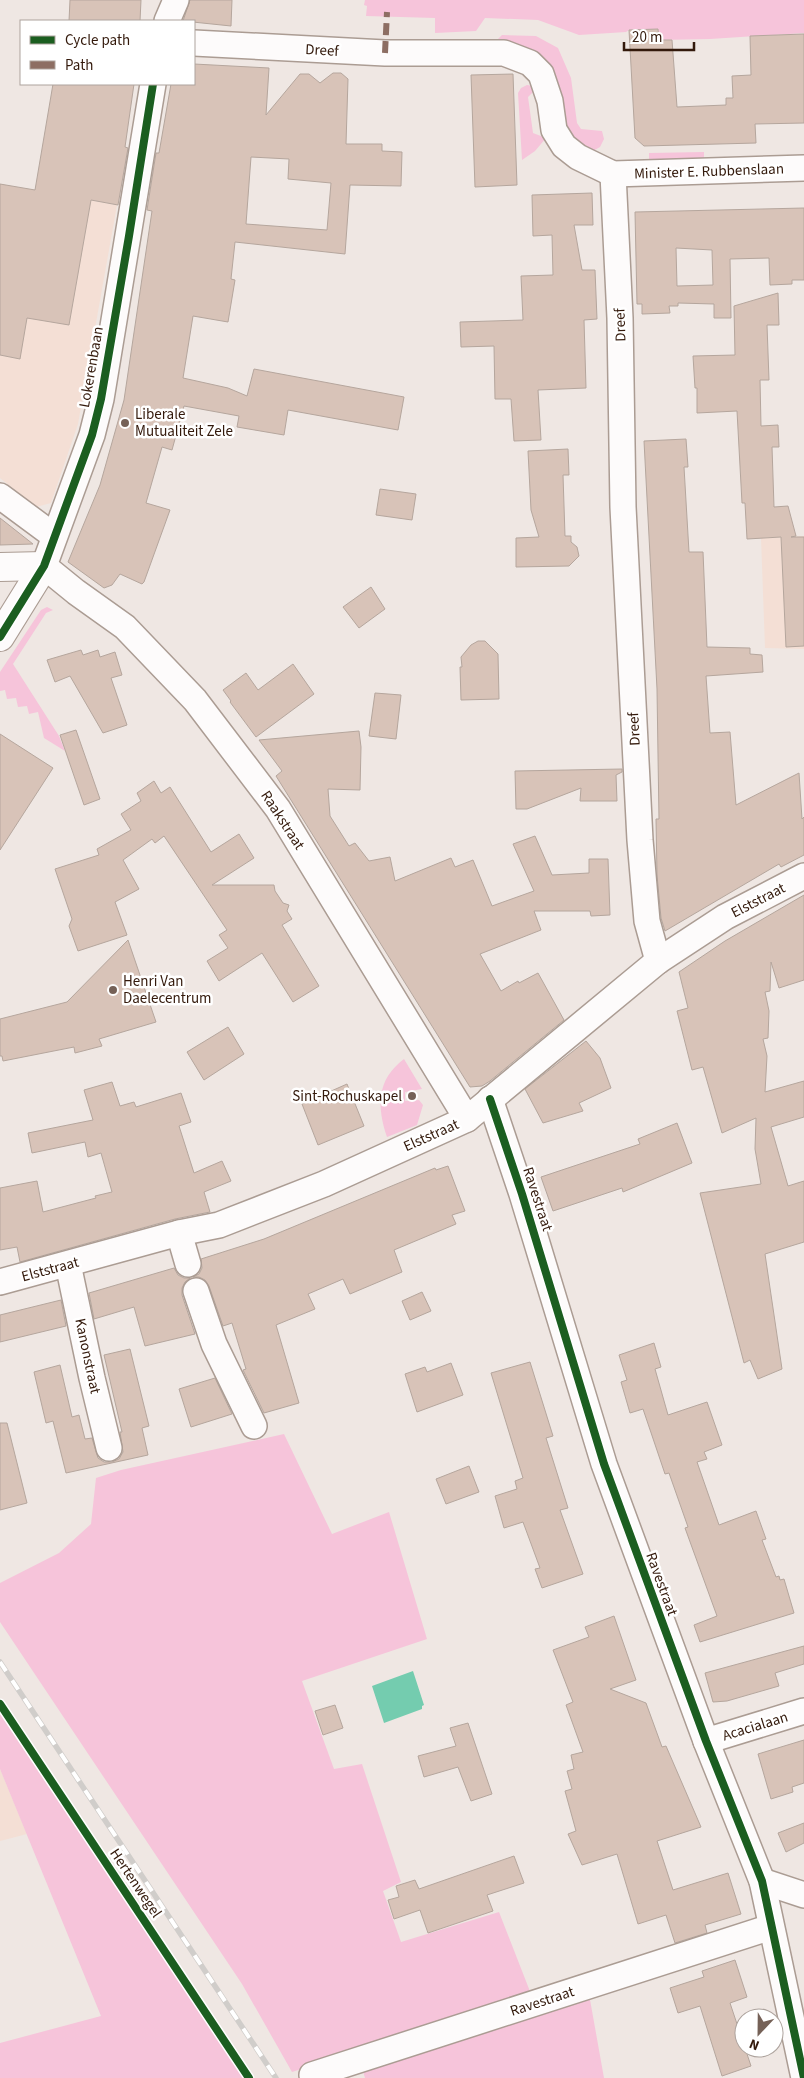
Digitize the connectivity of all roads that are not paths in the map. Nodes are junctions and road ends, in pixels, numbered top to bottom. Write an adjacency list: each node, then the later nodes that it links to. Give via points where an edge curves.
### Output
1 (176, 0): 2 (street)
2 (167, 20)
3 (195, 43): 6 (street, Dreef, via 385,53 504,53 514,56 541,74 550,101 554,130 564,146)
4 (153, 85): 8 (street, Lokerenbaan, via 101,400 92,434)
5 (804, 168): 6 (street, Minister E. Rubbenslaan)
6 (613, 174): 13 (street, Dreef, via 620,318 623,506 640,840 647,921)
7 (0, 496): 8 (street)
8 (54, 536): 9 (street, Lokerenbaan)
9 (44, 566): 10 (street); 11 (street, Lokerenbaan); 15 (street, Raakstraat, via 125,627 195,700 278,809)
10 (0, 567)
11 (0, 637)
12 (804, 876): 13 (street, Elststraat, via 725,917)
13 (658, 961): 14 (street, Elststraat)
14 (490, 1099): 15 (street, Elststraat); 24 (street, Ravestraat, via 604,1464)
15 (467, 1119): 16 (street, Elststraat, via 324,1184 219,1225)
16 (179, 1233): 17 (street, Elststraat); 18 (street)
17 (68, 1264): 19 (street, Elststraat); 22 (street, Kanonstraat)
18 (188, 1264)
19 (0, 1282)
20 (196, 1291): 21 (street, via 214,1344)
21 (254, 1426)
22 (109, 1448)
23 (804, 1711): 24 (street, Acacialaan)
24 (706, 1741): 25 (street, Ravestraat)
25 (762, 1881): 26 (street); 27 (street, Ravestraat)
26 (804, 1895)
27 (771, 1927): 28 (street, Ravestraat); 29 (street, Ravestraat)
28 (312, 2075)
29 (804, 2078)

